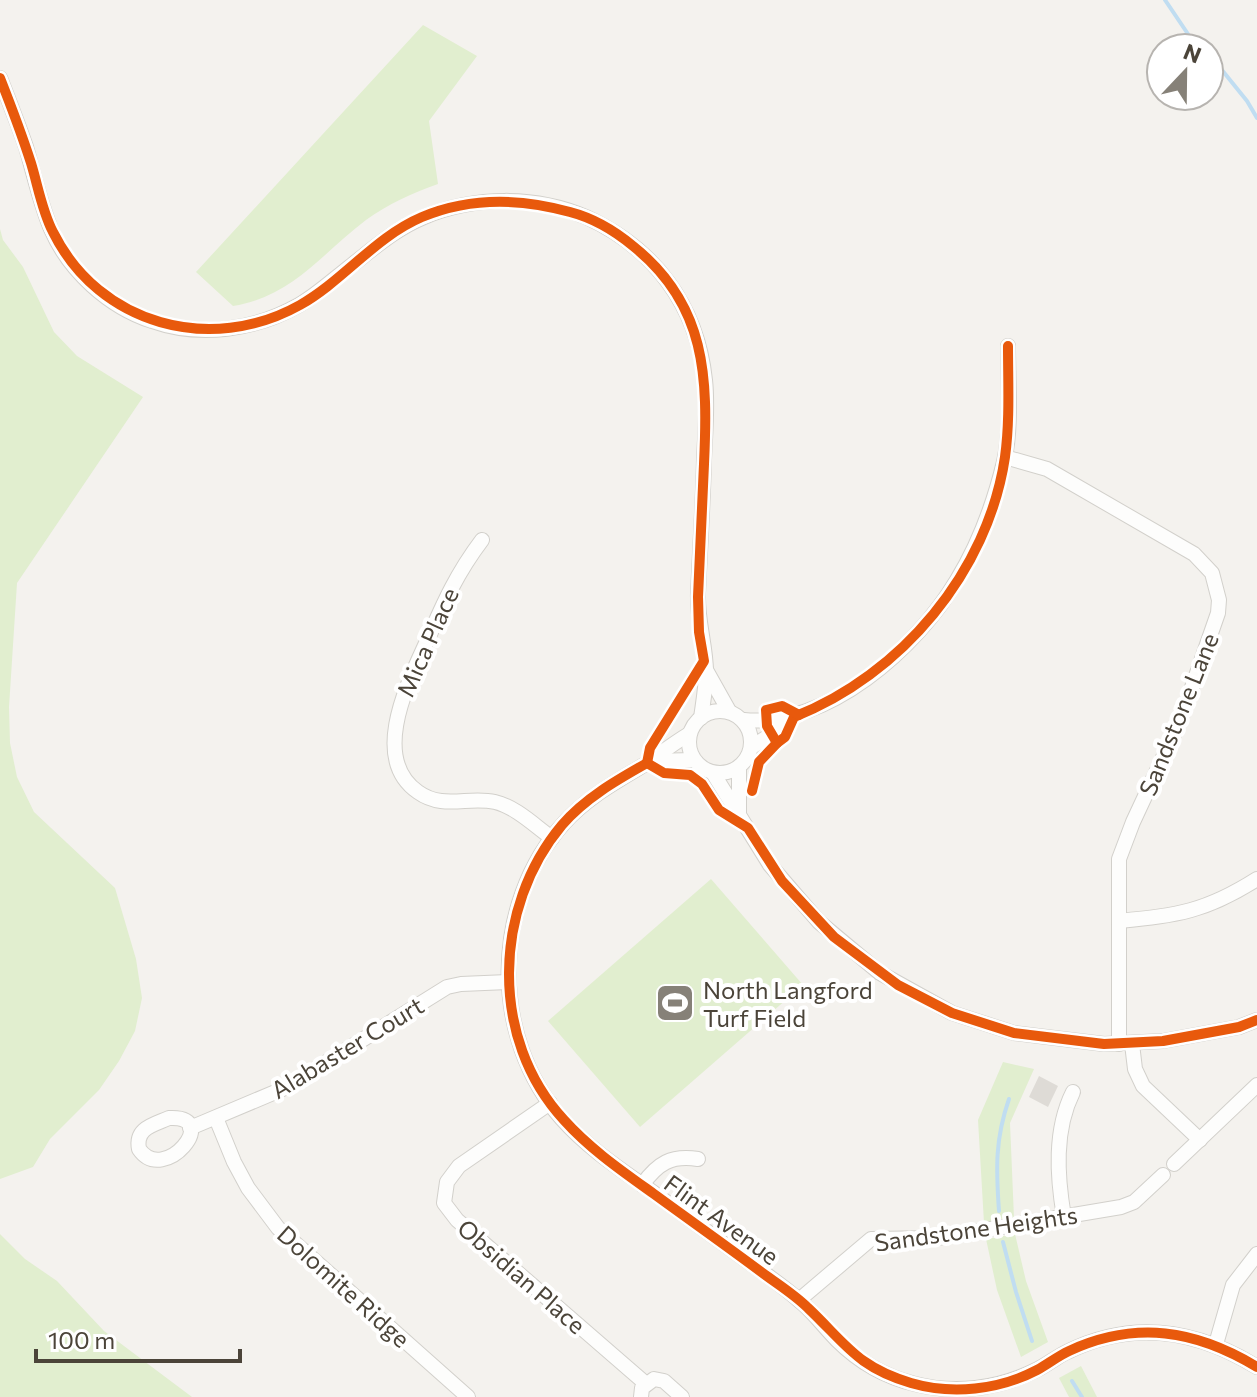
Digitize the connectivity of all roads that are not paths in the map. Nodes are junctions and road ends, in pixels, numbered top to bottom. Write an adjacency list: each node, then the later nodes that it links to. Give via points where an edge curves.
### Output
1 (0, 78): 5 (street, via 62,250 113,302 151,321 223,329 278,316 303,303 402,227 469,203 522,201 577,214 623,237 646,256 679,296 693,323 705,380 698,612)
2 (1008, 346): 3 (street)
3 (1005, 457): 8 (street, via 975,549 934,614 862,682); 19 (street, Sandstone Lane, via 1047,469 1194,554 1216,584 1215,626 1119,859)
4 (482, 540): 17 (street, Mica Place, via 456,576 402,696 398,760 410,784 431,800 506,806)
5 (706, 670): 6 (street); 7 (street)
6 (729, 711): 7 (street); 9 (street)
7 (701, 718): 10 (street)
8 (789, 719): 9 (street); 11 (street)
9 (744, 720): 11 (street)
10 (689, 734): 12 (street); 13 (street, Flint Avenue)
11 (752, 747): 14 (street)
12 (694, 760): 13 (street); 15 (street)
13 (650, 761): 17 (street, Flint Avenue, via 593,797)
14 (739, 768): 15 (street); 16 (street)
15 (713, 773): 16 (street)
16 (739, 812): 22 (street, via 770,865 806,909 898,985 952,1013 1014,1033)
17 (552, 838): 20 (street, Flint Avenue, via 517,908)
18 (1257, 879): 19 (street, via 1178,916)
19 (1119, 921): 22 (street, Sandstone Lane)
20 (508, 982): 25 (street, Flint Avenue, via 521,1046); 26 (street, Alabaster Court, via 447,987 285,1088)
21 (1257, 1020): 22 (street, via 1203,1034)
22 (1126, 1044): 28 (street, Sandstone Lane, via 1143,1086)
23 (1257, 1085): 28 (street)
24 (1073, 1092): 33 (street, via 1063,1115 1059,1161)
25 (550, 1103): 32 (street, Flint Avenue, via 584,1141); 38 (street, Obsidian Place, via 459,1166 447,1182 444,1203)
26 (216, 1118): 27 (street, Alabaster Court); 39 (street, Dolomite Ridge, via 248,1188 278,1228)
27 (190, 1128)
28 (1200, 1140): 30 (street)
29 (698, 1159): 32 (street, via 663,1162)
30 (1174, 1164)
31 (1163, 1175): 33 (street, Sandstone Heights, via 1129,1205)
32 (642, 1185): 35 (street, Flint Avenue)
33 (1064, 1217): 35 (street, Sandstone Heights, via 937,1238 871,1239)
34 (1257, 1254): 36 (street, via 1233,1285)
35 (799, 1300): 36 (street, Flint Avenue, via 870,1366 940,1389 1012,1380 1067,1352 1110,1338 1163,1332)
36 (1216, 1344): 37 (street, Flint Avenue)
37 (1257, 1367)
38 (643, 1390): 40 (street, Obsidian Place, via 659,1379)
39 (468, 1397)
40 (682, 1397)

